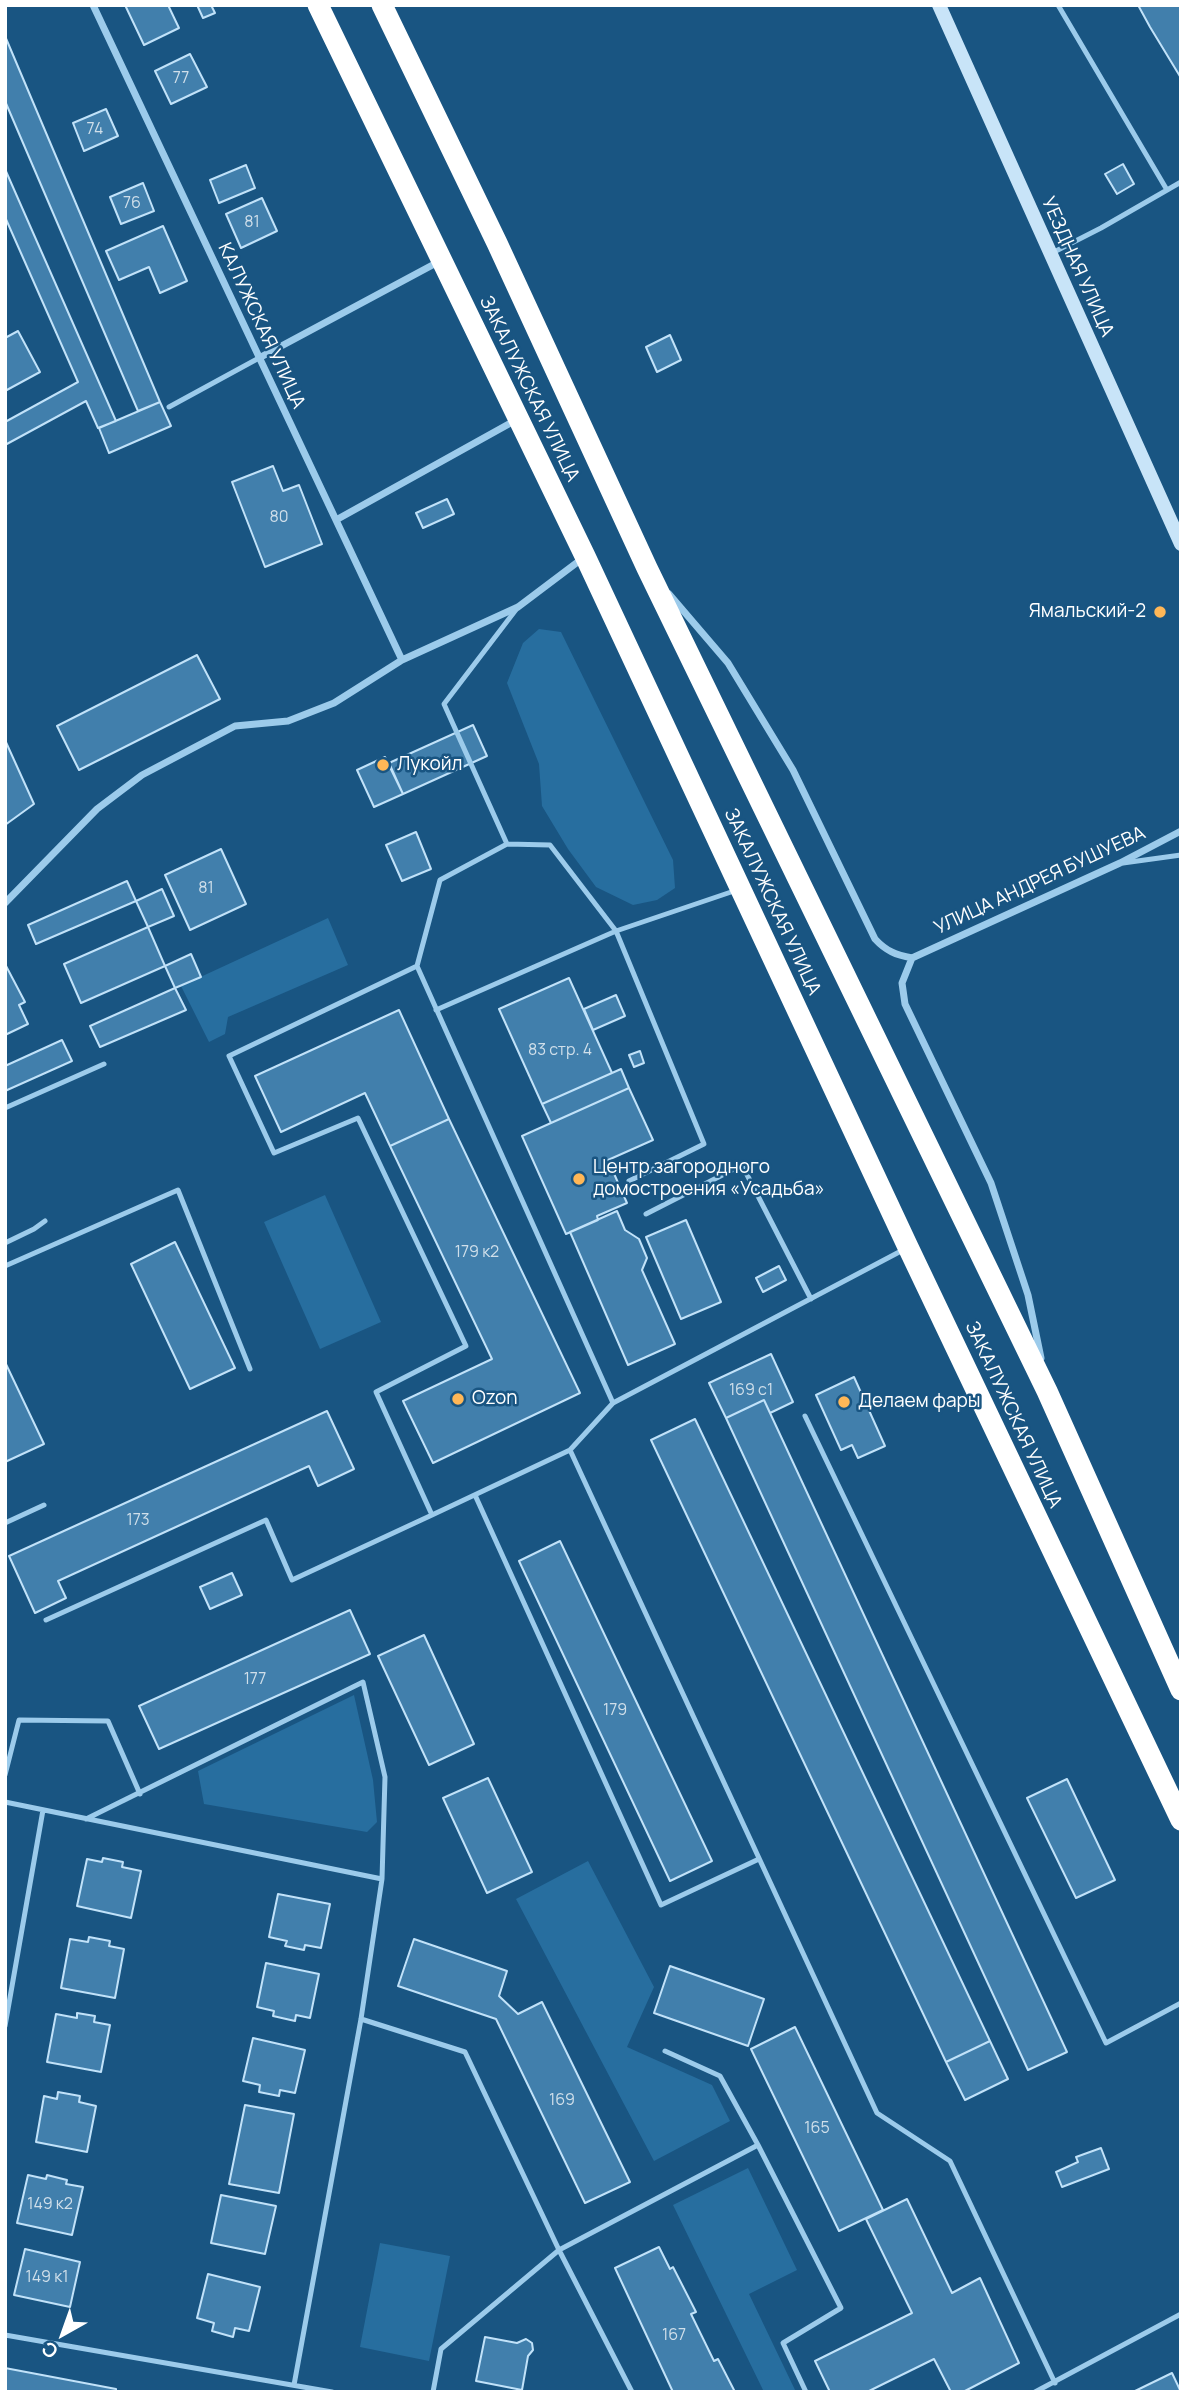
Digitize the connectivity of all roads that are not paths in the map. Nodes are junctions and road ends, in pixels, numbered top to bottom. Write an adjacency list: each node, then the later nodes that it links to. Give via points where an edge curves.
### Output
1 (93, 5): 10 (street, КАЛУЖСКАЯ УЛИЦА)
2 (318, 5): 9 (highway, ЗАКАЛУЖСКАЯ УЛИЦА)
3 (382, 5): 16 (highway)
4 (939, 5): 8 (street, УЕЗДНАЯ УЛИЦА)
5 (1058, 5): 7 (lane)
6 (1181, 182): 7 (lane)
7 (1167, 190): 8 (lane)
8 (1051, 253): 14 (street, УЕЗДНАЯ УЛИЦА)
9 (440, 261): 10 (street); 12 (highway, ЗАКАЛУЖСКАЯ УЛИЦА)
10 (259, 358): 11 (lane); 13 (street, КАЛУЖСКАЯ УЛИЦА)
11 (169, 407)
12 (518, 419): 13 (street); 15 (highway, ЗАКАЛУЖСКАЯ УЛИЦА)
13 (336, 520): 18 (street, КАЛУЖСКАЯ УЛИЦА)
14 (1181, 544)
15 (585, 556): 17 (street); 23 (highway, ЗАКАЛУЖСКАЯ УЛИЦА)
16 (647, 568): 26 (street, via 728,663 793,770 875,939 884,949); 39 (highway)
17 (518, 607): 18 (street); 20 (lane, via 443,704)
18 (402, 660): 24 (street, via 334,703 288,721 235,726 142,775 97,809)
19 (1181, 831): 22 (street, УЛИЦА АНДРЕЯ БУШУЕВА)
20 (507, 844): 25 (lane, via 550,845); 27 (lane, via 440,880)
21 (1181, 855): 22 (lane)
22 (1120, 863): 26 (street, УЛИЦА АНДРЕЯ БУШУЕВА)
23 (740, 889): 25 (lane); 35 (highway, ЗАКАЛУЖСКАЯ УЛИЦА)
24 (5, 903)
25 (616, 931): 28 (lane); 31 (lane, via 704,1144)
26 (912, 958): 39 (street, via 902,983 905,1004 991,1183 1028,1295)
27 (417, 967): 28 (lane); 45 (lane, via 229,1056 274,1153 358,1118 466,1346 376,1392)
28 (436, 1010): 40 (lane)
29 (104, 1065): 30 (lane)
30 (5, 1108)
31 (629, 1181)
32 (646, 1214): 37 (lane, via 742,1165)
33 (45, 1221): 34 (lane)
34 (5, 1243)
35 (908, 1247): 37 (lane); 54 (highway, ЗАКАЛУЖСКАЯ УЛИЦА)
36 (5, 1266): 38 (lane, via 178,1190)
37 (811, 1299): 40 (lane)
38 (250, 1369)
39 (1047, 1391): 48 (highway)
40 (613, 1404): 42 (lane)
41 (805, 1416): 57 (lane, via 1106,2043)
42 (570, 1450): 43 (lane); 55 (lane)
43 (475, 1495): 45 (lane); 55 (lane, via 661,1905)
44 (44, 1504): 46 (lane)
45 (432, 1515): 47 (lane, via 292,1580 266,1520)
46 (5, 1523)
47 (46, 1620)
48 (1181, 1690)
49 (5, 1774): 50 (lane, via 19,1720 108,1720)
50 (140, 1794): 53 (lane); 56 (lane, via 363,1682 386,1777)
51 (5, 1802): 52 (lane)
52 (43, 1810): 53 (lane); 59 (lane)
53 (86, 1819): 56 (lane)
54 (1181, 1820)
55 (759, 1860): 65 (lane, via 877,2113 950,2161)
56 (382, 1879): 58 (lane)
57 (1181, 2003)
58 (361, 2018): 62 (lane, via 465,2052); 66 (lane)
59 (5, 2026)
60 (665, 2051): 61 (lane, via 720,2076)
61 (758, 2145): 62 (lane); 70 (lane, via 841,2308 783,2343)
62 (559, 2250): 68 (lane, via 441,2349); 69 (lane)
63 (1181, 2314): 65 (lane)
64 (5, 2335): 66 (lane)
65 (1055, 2383): 71 (lane)
66 (294, 2385): 67 (lane)
67 (332, 2392)
68 (433, 2392)
69 (632, 2392)
70 (806, 2392)
71 (1035, 2392)

